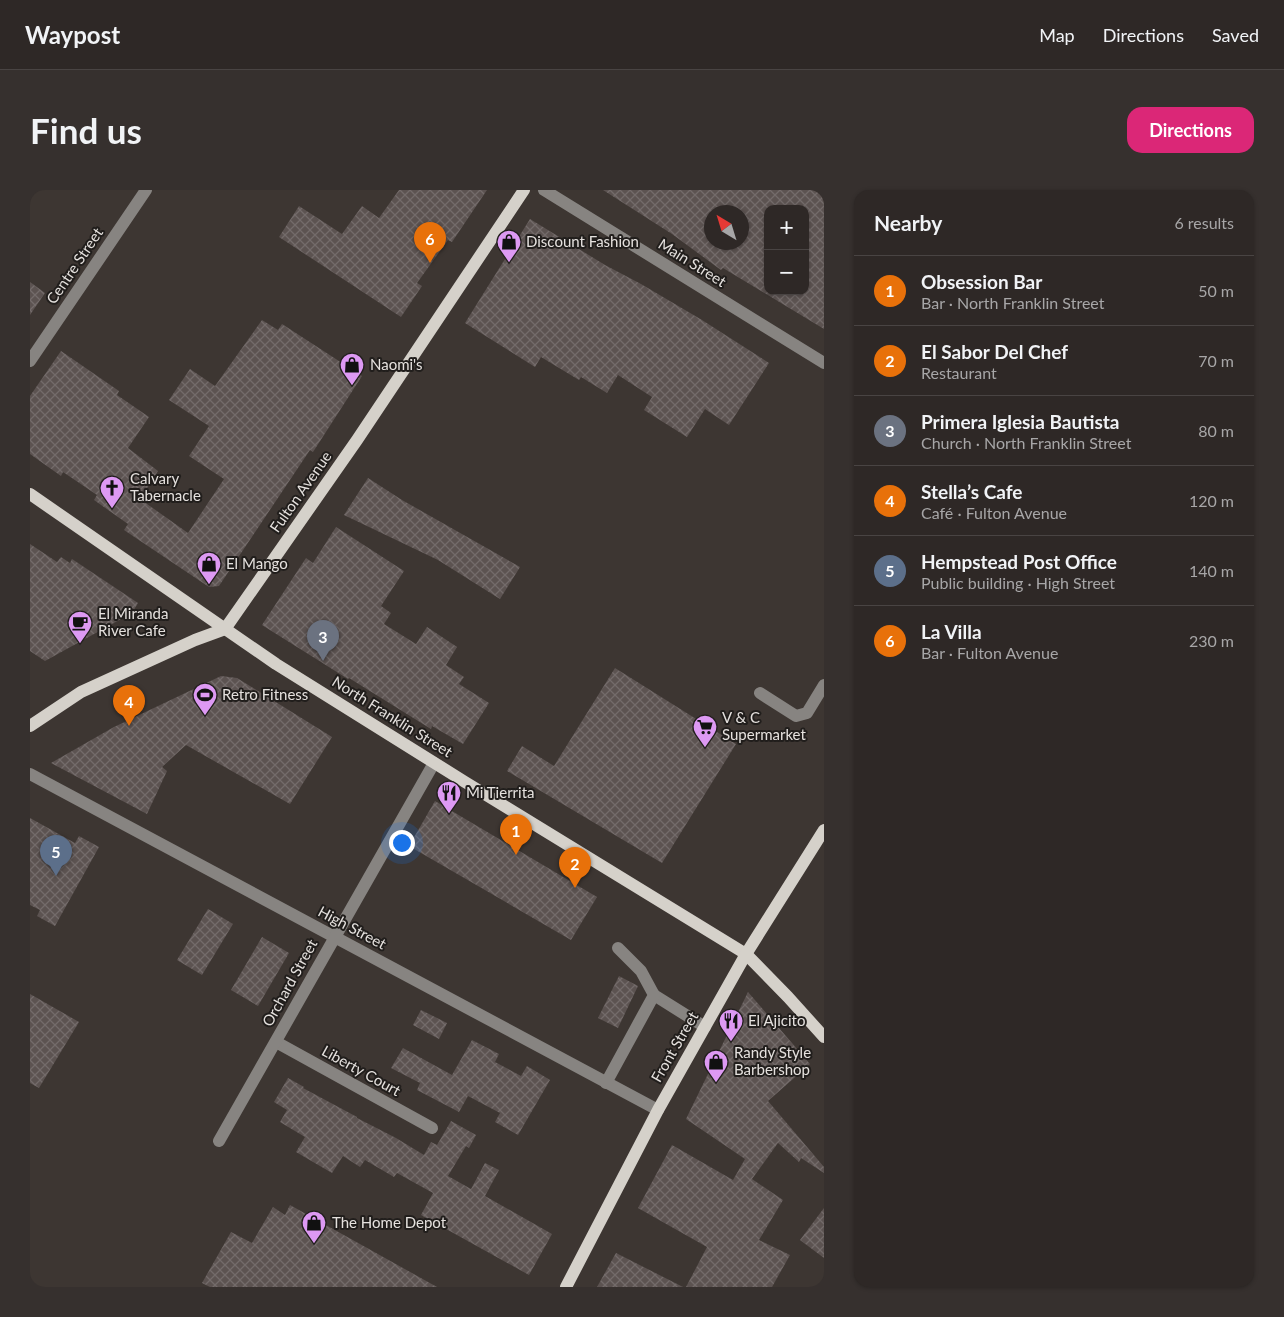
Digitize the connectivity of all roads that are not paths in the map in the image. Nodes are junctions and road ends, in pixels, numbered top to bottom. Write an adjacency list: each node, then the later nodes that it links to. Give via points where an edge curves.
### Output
1 (146, 190): 4 (street, Centre Street)
2 (524, 190): 7 (main road, Fulton Avenue)
3 (544, 190): 5 (street, Main Street)
4 (30, 361)
5 (824, 363)
6 (30, 494): 7 (main road, North Franklin Street)
7 (226, 629): 10 (main road, via 81,692); 11 (main road, North Franklin Street)
8 (824, 685): 9 (street, via 807,713 796,716)
9 (760, 694)
10 (30, 726)
11 (434, 763): 14 (street, Orchard Street); 16 (main road, North Franklin Street)
12 (30, 774): 14 (street, High Street)
13 (824, 830): 16 (main road, Front Street)
14 (335, 938): 20 (street, Orchard Street); 21 (street, High Street)
15 (618, 948): 17 (street, via 641,971)
16 (746, 954): 18 (main road, Front Street); 19 (main road, North Franklin Street)
17 (654, 995): 18 (street); 21 (street)
18 (705, 1027): 22 (main road, Front Street)
19 (824, 1038)
20 (276, 1042): 23 (street, Liberty Court); 24 (street, Orchard Street)
21 (606, 1083): 22 (street, High Street)
22 (658, 1110): 25 (main road, Front Street)
23 (432, 1128)
24 (219, 1141)
25 (566, 1287)

